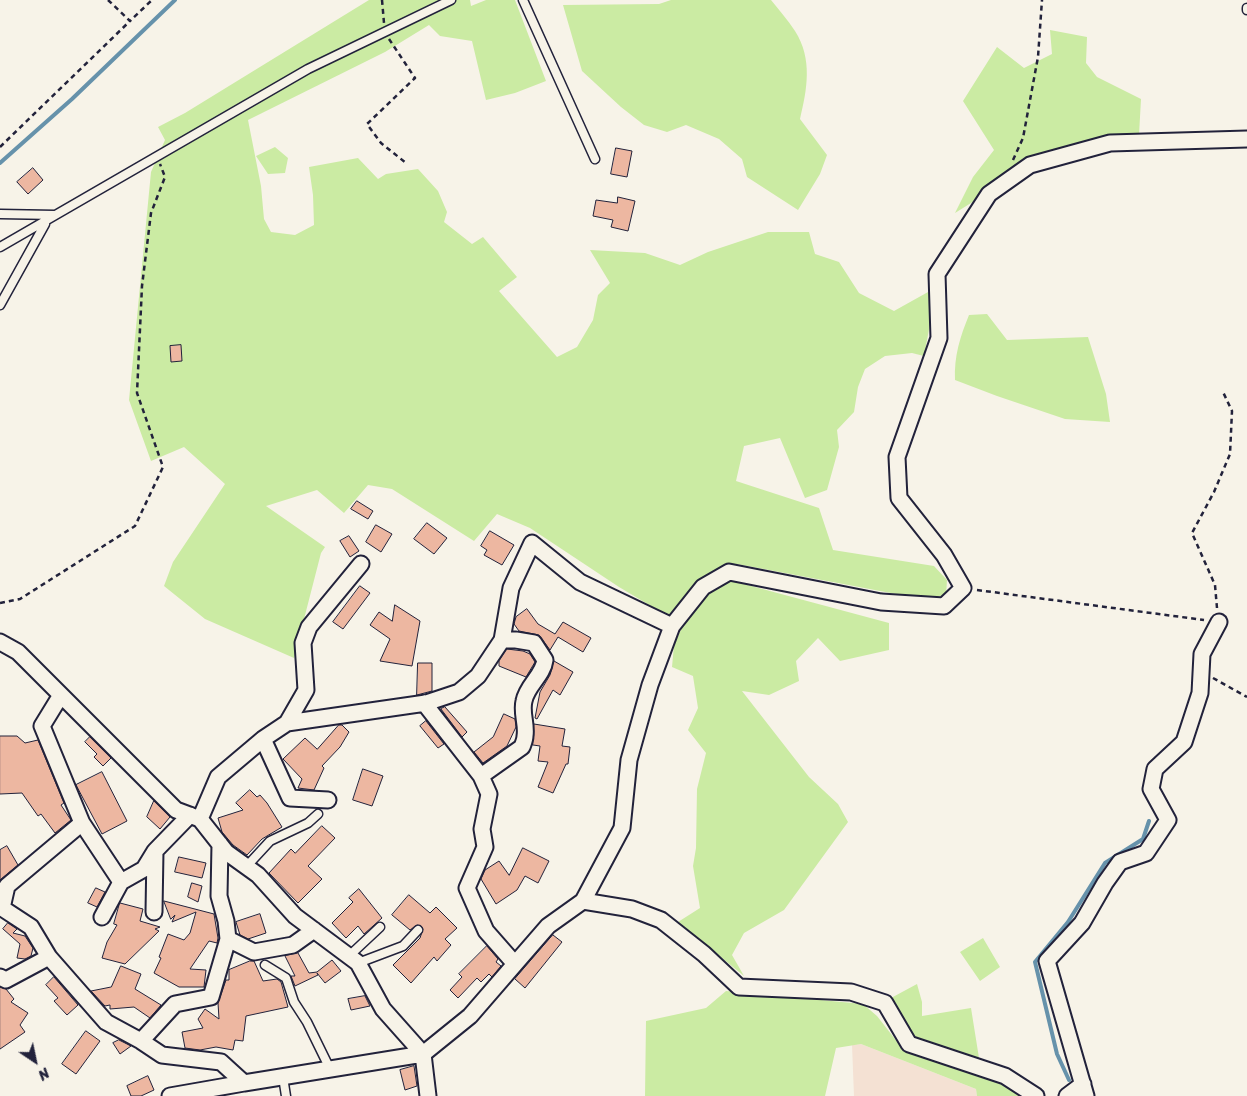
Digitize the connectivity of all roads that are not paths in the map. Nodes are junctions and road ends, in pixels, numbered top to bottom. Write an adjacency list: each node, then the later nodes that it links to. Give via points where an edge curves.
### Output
1 (451, 0): 6 (lane, via 308,69)
2 (523, 0): 4 (lane)
3 (1247, 139): 12 (street, via 1110,143 1030,165 989,194 937,274 939,338 897,457 899,498 944,555 963,588 944,606 882,602 729,572 703,587)
4 (595, 160)
5 (0, 214): 6 (lane)
6 (57, 215): 7 (lane)
7 (46, 222): 8 (lane); 9 (lane)
8 (0, 247)
9 (0, 305)
10 (361, 564): 17 (street, via 309,627 303,643 306,690)
11 (1219, 622): 45 (street, via 1202,654 1200,693 1184,742 1155,770 1151,789 1168,820 1146,853 1120,862 1082,924 1047,961)
12 (672, 626): 13 (street, via 580,582 532,543 511,588); 28 (street, via 650,685 629,760 622,828)
13 (502, 640): 16 (street, via 478,676 459,692); 19 (street, via 534,643 545,660 544,669 524,699 526,735 522,747)
14 (0, 642): 15 (street, via 18,652)
15 (62, 695): 22 (street, via 176,810); 23 (street, via 42,726)
16 (424, 703): 17 (street); 19 (street)
17 (287, 723): 18 (street)
18 (263, 739): 20 (street, via 290,798); 22 (street, via 218,777)
19 (481, 776): 37 (street, via 489,794 482,829 485,847 467,888 486,930)
20 (328, 800)
21 (318, 814): 26 (lane, via 308,823 270,841)
22 (195, 817): 24 (street); 25 (street)
23 (82, 824): 27 (street); 35 (street, via 7,886 2,908 31,927)
24 (220, 844): 26 (street); 34 (street, via 219,896)
25 (155, 851): 27 (street, via 144,869); 29 (street)
26 (246, 867): 32 (street, via 258,875 295,916)
27 (121, 882): 30 (street)
28 (583, 901): 37 (street, via 548,926); 49 (street, via 632,910 661,920 739,987 851,992 885,1003 909,1044 1005,1076)
29 (154, 912)
30 (102, 917)
31 (380, 927): 36 (lane)
32 (314, 930): 34 (street, via 293,945 254,952); 36 (street)
33 (418, 930): 36 (lane, via 403,946)
34 (228, 939): 40 (street, via 211,997 175,1004)
35 (48, 957): 39 (street, via 6,980); 40 (street, via 106,1022)
36 (354, 960): 41 (street, via 384,1009)
37 (515, 964): 41 (street, via 470,1016)
38 (265, 966): 42 (lane, via 286,978 294,1002)
39 (0, 977)
40 (140, 1041): 44 (street, via 162,1056 221,1062)
41 (423, 1054): 42 (street); 48 (street)
42 (330, 1069): 43 (street)
43 (283, 1076): 44 (street); 47 (lane)
44 (244, 1083): 46 (street)
45 (1084, 1090): 50 (street)
46 (170, 1096)
47 (286, 1096)
48 (428, 1096)
49 (1036, 1096)
50 (1066, 1096)

